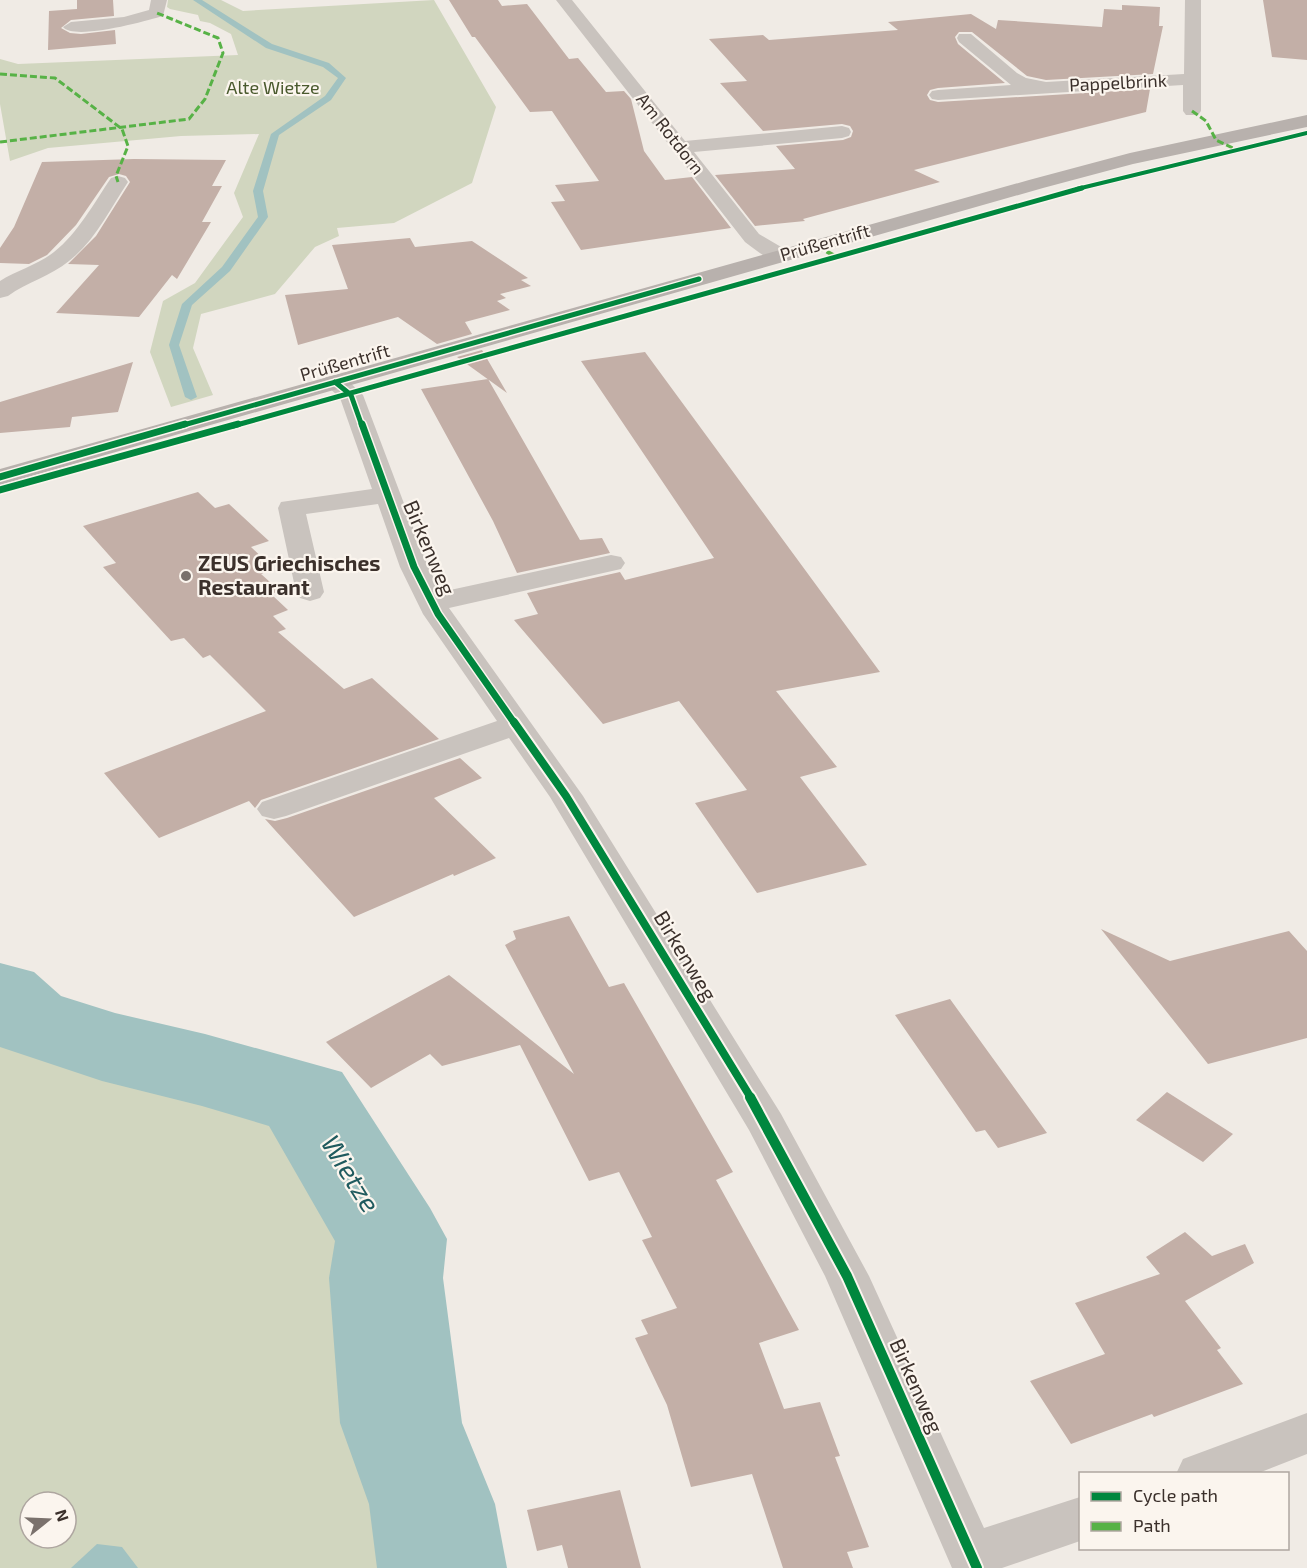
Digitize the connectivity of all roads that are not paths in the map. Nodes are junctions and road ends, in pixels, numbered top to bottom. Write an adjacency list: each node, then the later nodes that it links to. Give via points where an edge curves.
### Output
1 (159, 0): 4 (street, via 157,13 144,18)
2 (1193, 0): 6 (street, Pappelbrink)
3 (572, 2): 12 (street, Am Rotdorn)
4 (71, 27)
5 (965, 38): 7 (street, Pappelbrink, via 1011,77 1021,83)
6 (1190, 79): 7 (street, Pappelbrink); 9 (street, Pappelbrink)
7 (1046, 87): 8 (street, Pappelbrink)
8 (938, 95)
9 (1192, 111)
10 (1307, 121): 14 (main road, Prüßentrift, via 1130,159)
11 (839, 129): 12 (street)
12 (678, 145): 14 (street, Am Rotdorn, via 752,238)
13 (118, 182): 15 (street, via 63,255 42,269)
14 (780, 256): 16 (main road, Prüßentrift)
15 (5, 282)
16 (335, 382): 17 (main road, Prüßentrift); 18 (street, Birkenweg, via 351,394)
17 (0, 477)
18 (387, 495): 20 (street, via 291,508); 21 (street, Birkenweg)
19 (611, 563): 21 (street)
20 (310, 592)
21 (432, 603): 22 (street, Birkenweg)
22 (516, 725): 23 (street); 27 (street, Birkenweg, via 566,796 767,1125 847,1276)
23 (274, 809)
24 (1307, 1433): 25 (street)
25 (1203, 1472)
26 (1079, 1519): 27 (street)
27 (974, 1561)

